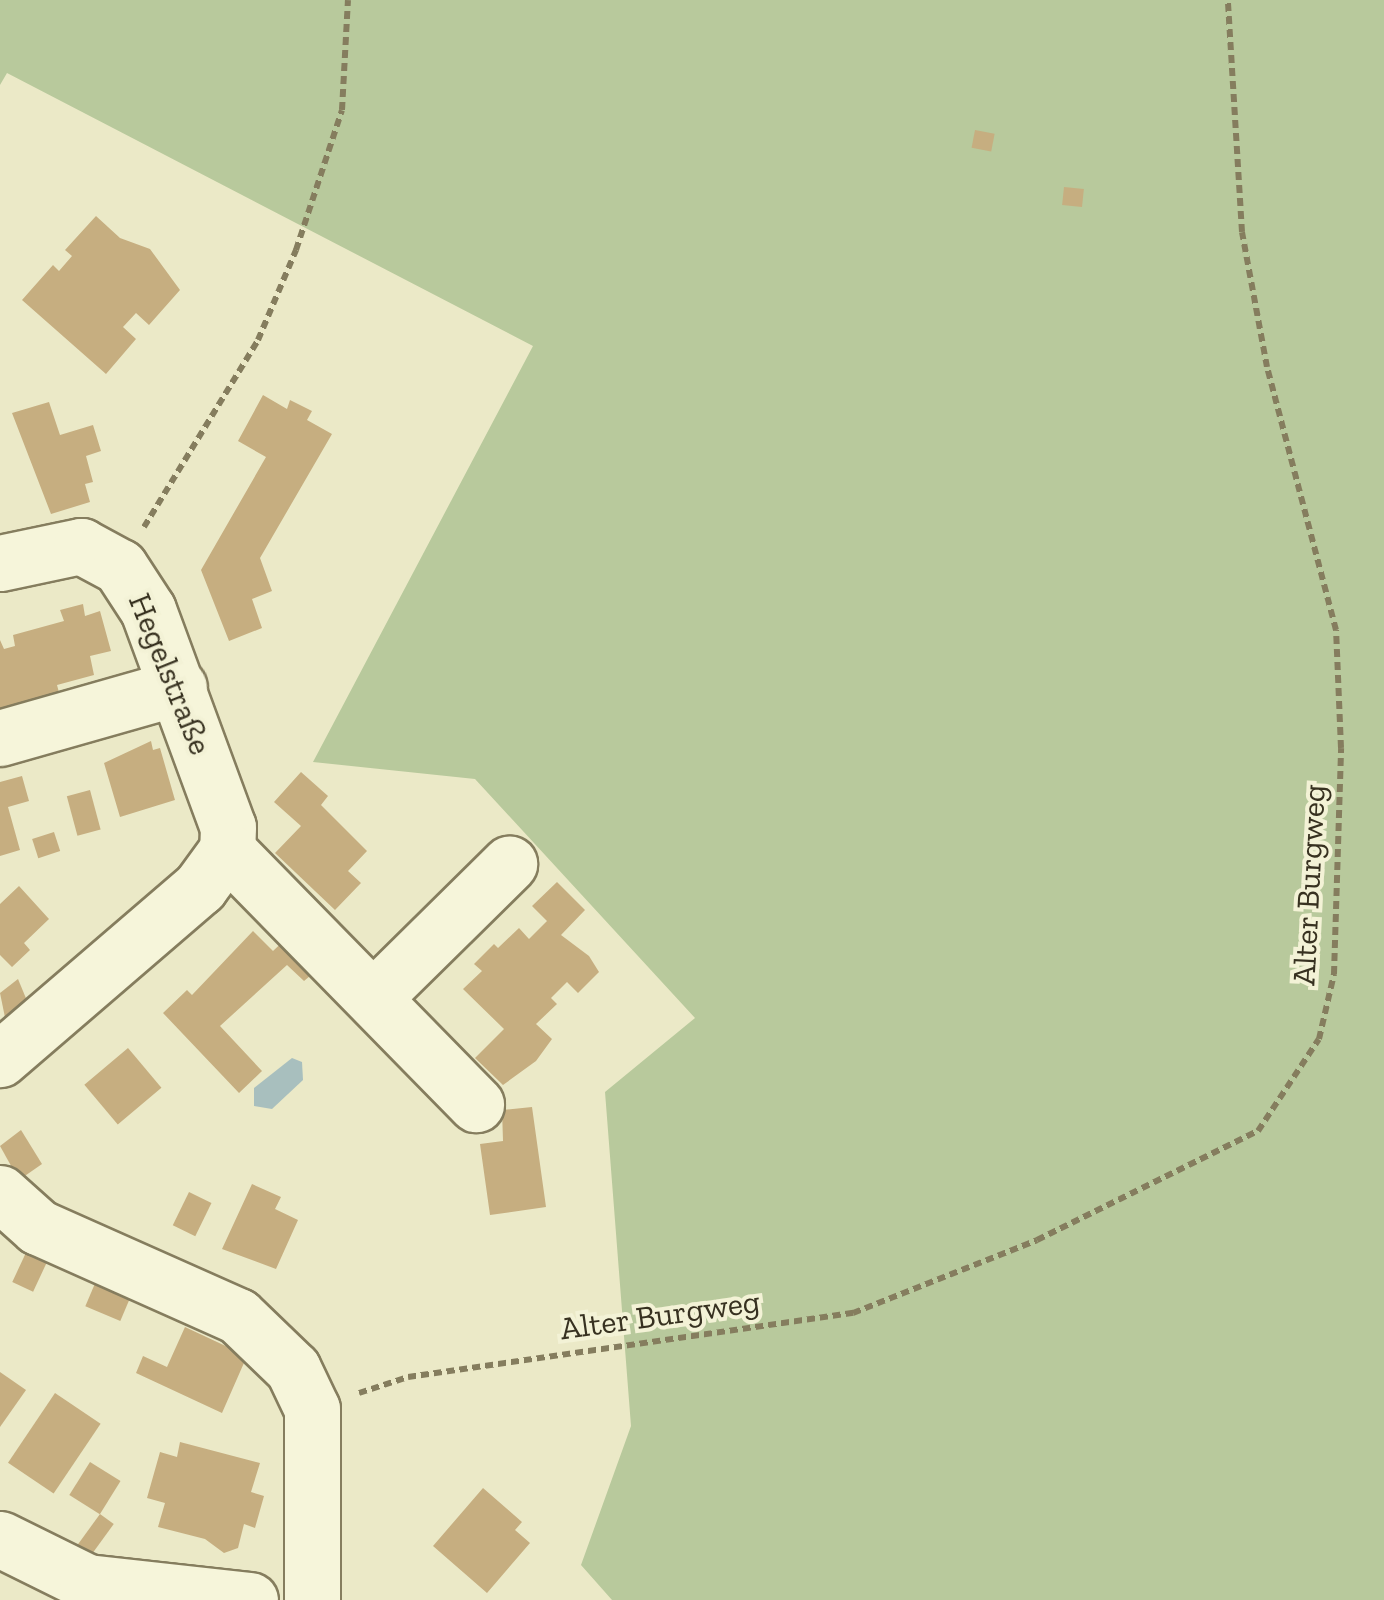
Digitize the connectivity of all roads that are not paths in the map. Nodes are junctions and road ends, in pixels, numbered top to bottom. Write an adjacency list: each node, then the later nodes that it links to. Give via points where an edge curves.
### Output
1 (0, 563): 2 (street, Hegelstraße, via 81,546 120,567 148,610)
2 (178, 687): 3 (street); 4 (street, Hegelstraße, via 224,812)
3 (0, 738)
4 (228, 850): 6 (street); 7 (street, via 200,887)
5 (509, 864): 6 (street)
6 (374, 997): 8 (street)
7 (0, 1059)
8 (476, 1104)
9 (0, 1193): 12 (street, via 38,1226 238,1316 293,1369 312,1409)
10 (0, 1539): 11 (street, via 86,1582)
11 (250, 1600)
12 (312, 1600)

